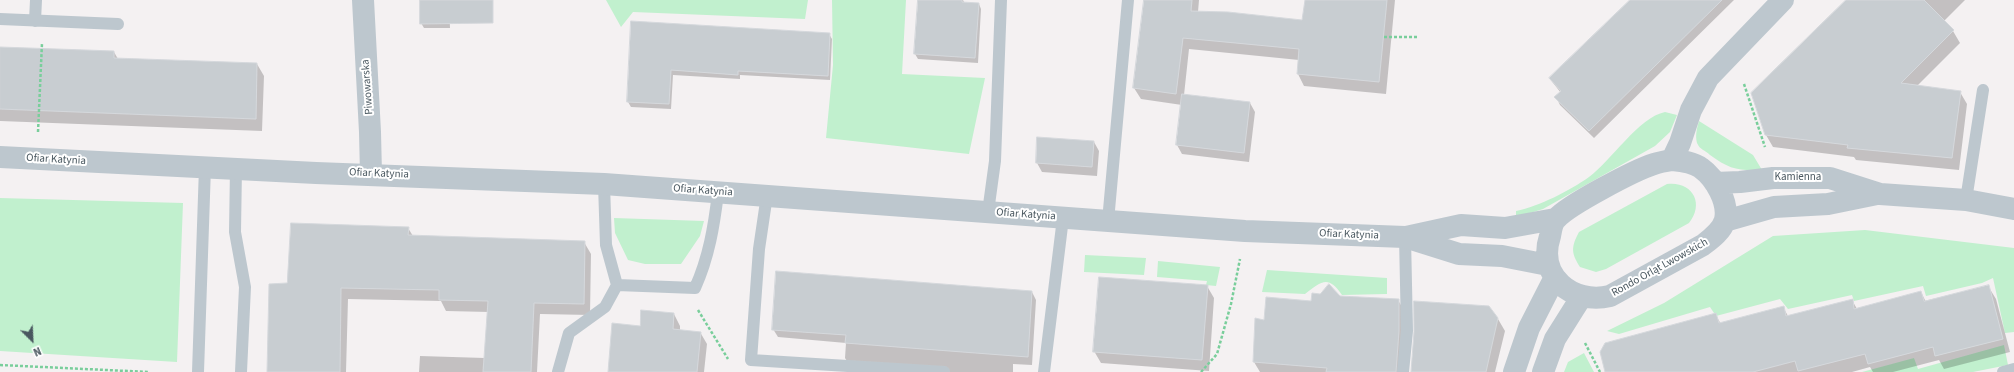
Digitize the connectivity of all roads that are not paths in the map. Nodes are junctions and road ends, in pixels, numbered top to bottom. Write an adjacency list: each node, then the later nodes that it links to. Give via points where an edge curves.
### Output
1 (36, 0): 7 (lane)
2 (363, 0): 14 (street, Piwowarska)
3 (1001, 0): 22 (lane, via 995,161)
4 (1128, 0): 25 (lane)
5 (1783, 0): 10 (street, via 1708,78 1691,110)
6 (0, 19): 7 (lane)
7 (39, 21): 8 (lane)
8 (118, 24)
9 (1983, 90): 20 (lane)
10 (1672, 160): 15 (street, via 1688,162 1701,168); 24 (street, via 1653,164 1576,203)
11 (0, 161): 12 (street, Ofiar Katynia, via 37,159)
12 (205, 167): 13 (street, Ofiar Katynia); 32 (lane)
13 (236, 168): 14 (street, Ofiar Katynia); 33 (lane, via 235,232 245,287)
14 (370, 174): 16 (street, Ofiar Katynia)
15 (1715, 182): 18 (street, Kamienna, via 1830,178); 26 (street, via 1725,209)
16 (604, 184): 17 (street, Ofiar Katynia); 29 (lane, via 606,245)
17 (718, 193): 19 (street, Ofiar Katynia); 29 (lane, via 706,264 695,288)
18 (1880, 194): 20 (street, Kamienna); 26 (street, Kamienna, via 1828,204 1774,207)
19 (767, 195): 22 (street, Ofiar Katynia); 35 (lane, via 759,249 751,360)
20 (1966, 200): 21 (street, Kamienna)
21 (2014, 209)
22 (988, 212): 23 (street, Ofiar Katynia)
23 (1063, 218): 25 (street, Ofiar Katynia); 36 (lane)
24 (1555, 220): 27 (street, Ofiar Katynia, via 1504,228 1461,225); 28 (street, via 1548,241)
25 (1108, 221): 27 (street, Ofiar Katynia, via 1245,231)
26 (1725, 221): 30 (street, Rondo Orląt Lwowskich, via 1714,237 1703,246 1629,287 1597,299)
27 (1405, 237): 28 (street, Ofiar Katynia, via 1459,254 1502,256); 37 (lane, via 1407,331)
28 (1551, 272): 30 (street, Rondo Orląt Lwowskich, via 1567,290); 38 (street)
29 (617, 284): 34 (lane, via 605,307 569,333)
30 (1582, 296): 39 (street, via 1555,339)
31 (2014, 369): 40 (lane)
32 (198, 372)
33 (242, 372)
34 (558, 372)
35 (944, 372)
36 (1044, 372)
37 (1402, 372)
38 (1514, 372)
39 (1543, 372)
40 (2003, 372)

